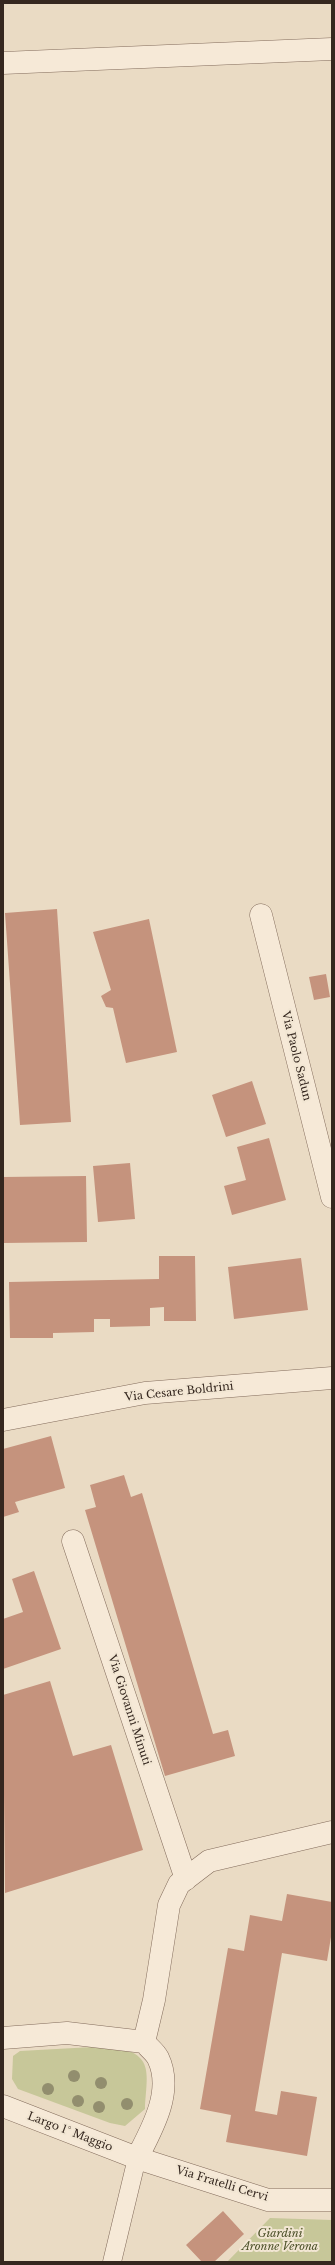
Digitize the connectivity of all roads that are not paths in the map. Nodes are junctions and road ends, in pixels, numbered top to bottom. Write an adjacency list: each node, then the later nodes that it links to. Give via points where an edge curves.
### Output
1 (332, 49): 2 (street)
2 (3, 63)
3 (261, 915): 4 (street, Via Paolo Sadun)
4 (332, 1197)
5 (332, 1378): 6 (street, Via Cesare Boldrini, via 144,1393)
6 (3, 1420)
7 (73, 1541): 9 (street, Via Giovanni Minuti)
8 (332, 1832): 9 (street, via 209,1861)
9 (186, 1879): 11 (street, via 179,1884 169,1905 154,2000)
10 (3, 2038): 11 (street, via 67,2033)
11 (144, 2042): 13 (street, via 158,2058 164,2082 157,2120)
12 (3, 2106): 13 (street, Largo 1° Maggio)
13 (137, 2158): 14 (street, Via Fratelli Cervi, via 268,2200); 15 (lane)
14 (332, 2200)
15 (112, 2262)

